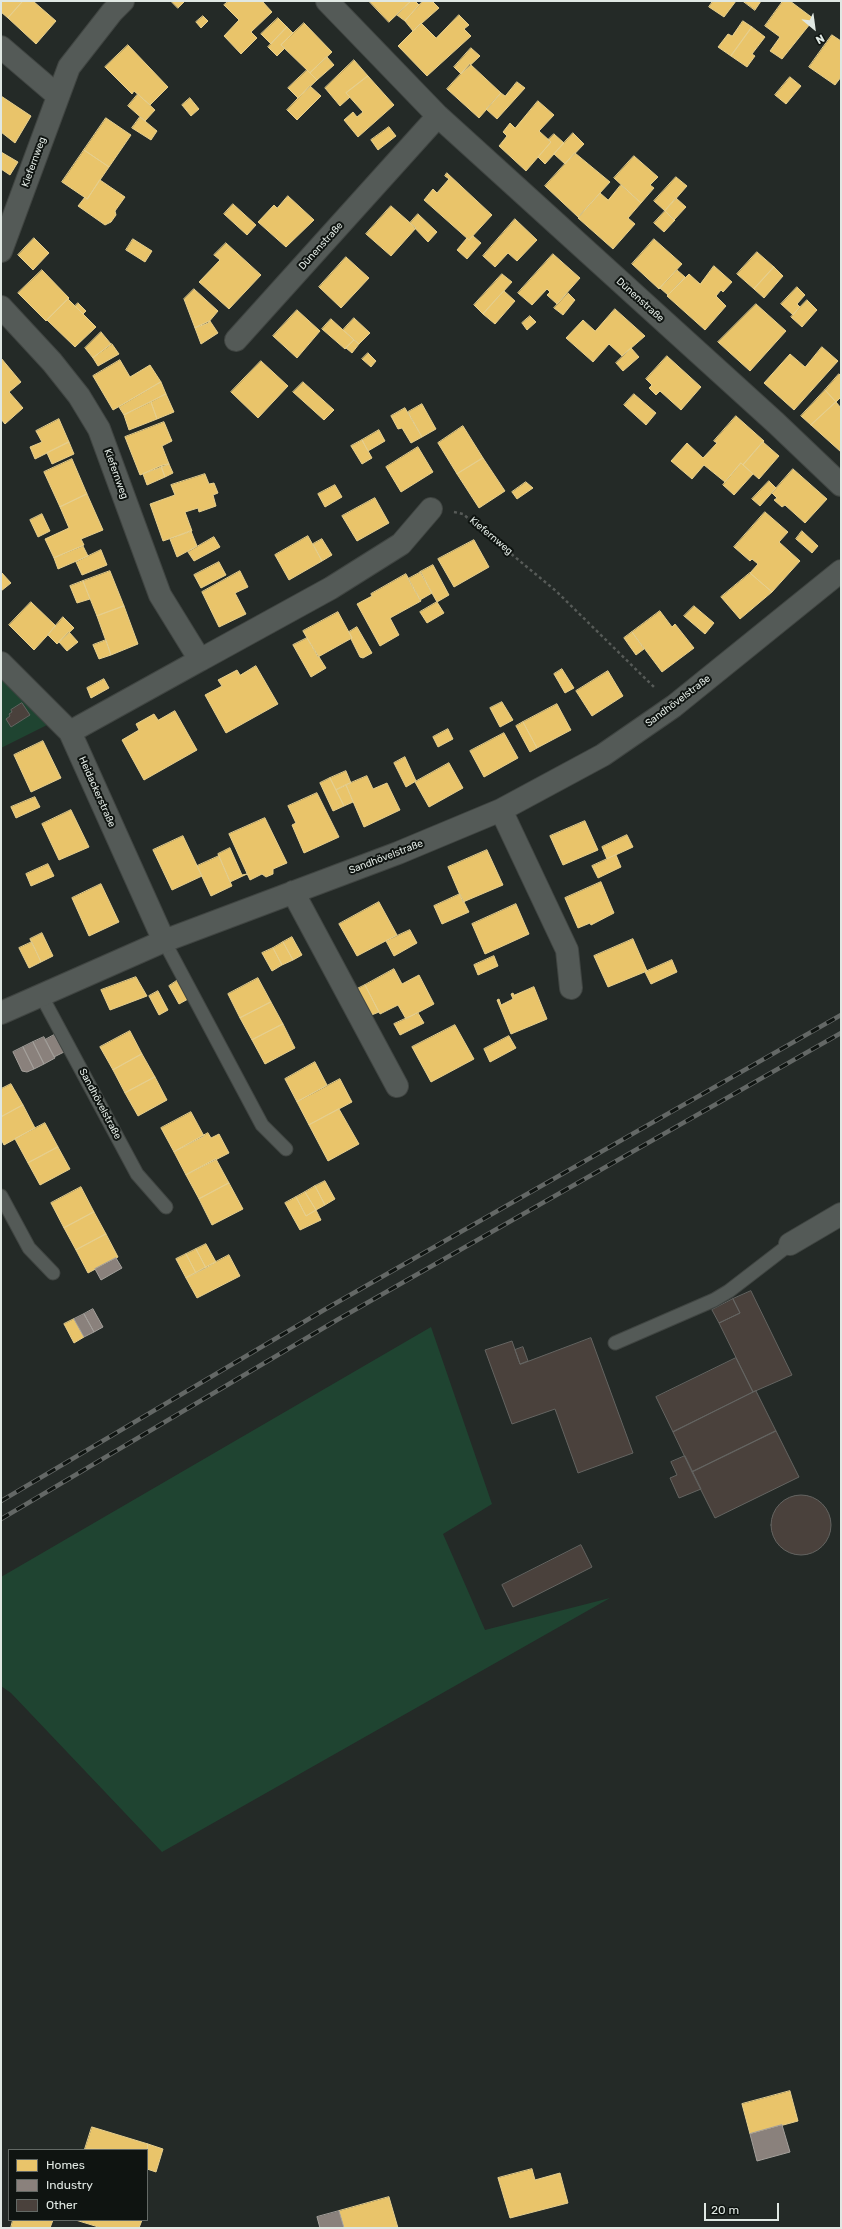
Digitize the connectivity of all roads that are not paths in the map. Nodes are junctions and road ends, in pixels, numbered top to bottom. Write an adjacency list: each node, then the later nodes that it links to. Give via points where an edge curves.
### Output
1 (123, 1): 4 (street, Kiefernweg, via 69,67)
2 (327, 1): 5 (street, Dünenstraße)
3 (1, 47): 4 (street)
4 (58, 96): 6 (street, Kiefernweg)
5 (438, 116): 8 (street, Dünenstraße); 9 (street, Dünenstraße)
6 (1, 251)
7 (1, 307): 12 (street, Kiefernweg, via 52,362 79,396 99,429 160,595)
8 (236, 340)
9 (841, 485)
10 (431, 509): 12 (street, via 401,544 331,588)
11 (841, 572): 15 (street, Sandhövelstraße, via 674,706 603,755)
12 (200, 660): 14 (street)
13 (1, 663): 14 (street, Heidackerstraße)
14 (70, 732): 17 (street, Heidackerstraße)
15 (501, 810): 16 (street, Sandhövelstraße, via 398,853); 18 (street, via 567,950)
16 (293, 892): 17 (street, Sandhövelstraße); 21 (street)
17 (164, 942): 19 (street, Sandhövelstraße); 22 (lane, via 262,1125)
18 (571, 988)
19 (41, 995): 20 (street, Sandhövelstraße); 24 (lane, Sandhövelstraße, via 137,1174)
20 (1, 1013)
21 (397, 1086)
22 (286, 1149)
23 (1, 1196): 27 (lane, via 29,1248)
24 (166, 1207)
25 (841, 1214): 26 (street)
26 (790, 1244): 28 (lane, via 714,1300)
27 (53, 1273)
28 (614, 1343)

